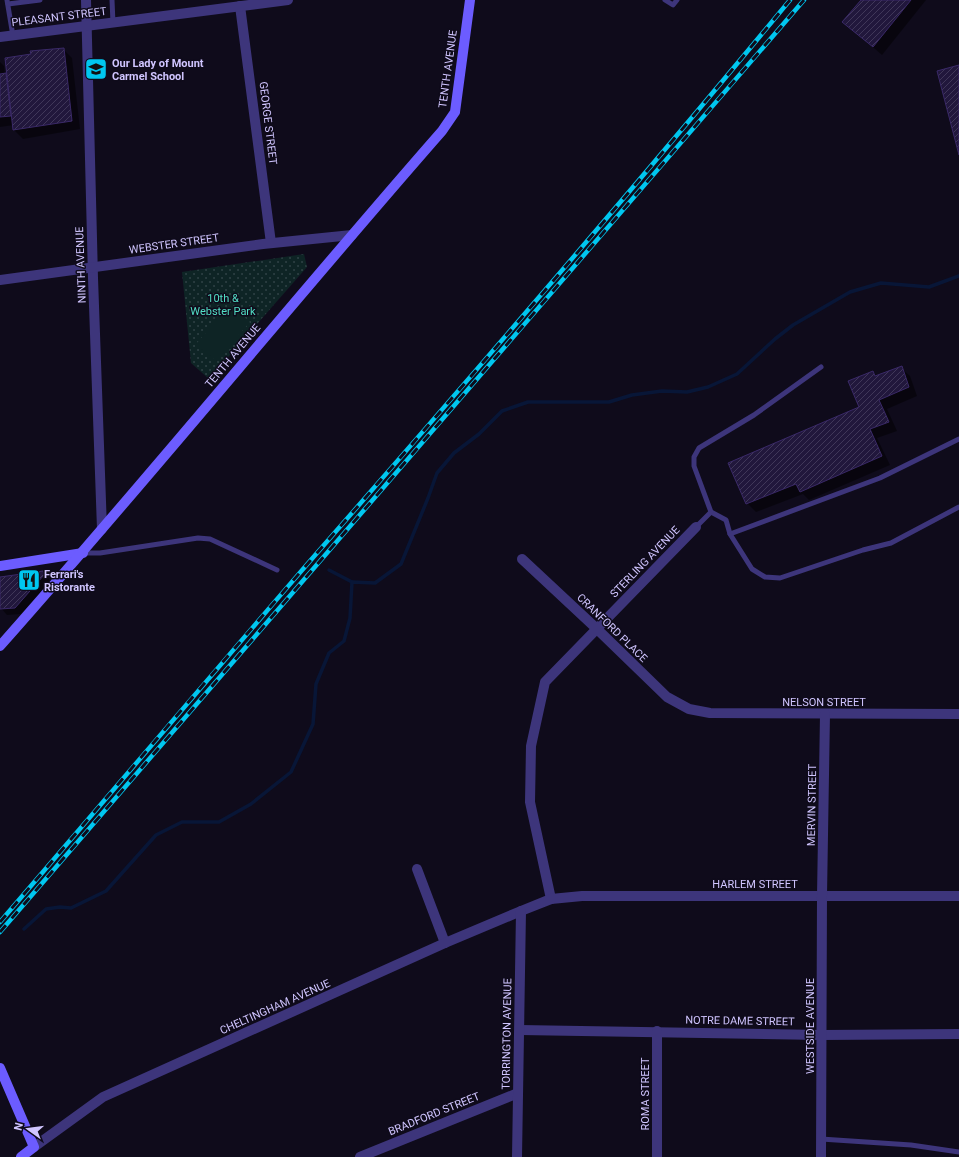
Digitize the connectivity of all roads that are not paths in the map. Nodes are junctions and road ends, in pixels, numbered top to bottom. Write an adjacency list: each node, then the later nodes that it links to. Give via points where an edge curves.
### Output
1 (40, 0): 8 (lane)
2 (86, 0): 11 (street, NINTH AVENUE)
3 (112, 0): 10 (lane)
4 (288, 0): 9 (street, PLEASANT STREET)
5 (470, 0): 14 (street, TENTH AVENUE, via 455,112 442,131)
6 (664, 0): 7 (lane, via 673,4)
7 (677, 0)
8 (7, 2): 12 (lane)
9 (240, 6): 10 (street, PLEASANT STREET); 15 (street, GEORGE STREET)
10 (113, 22): 11 (street, PLEASANT STREET)
11 (87, 26): 12 (street, PLEASANT STREET); 16 (street, NINTH AVENUE)
12 (13, 36): 13 (street, PLEASANT STREET)
13 (0, 37)
14 (352, 235): 15 (street, WEBSTER STREET); 23 (street, TENTH AVENUE)
15 (271, 243): 16 (street, WEBSTER STREET)
16 (93, 267): 17 (street, WEBSTER STREET); 23 (street, NINTH AVENUE)
17 (0, 280)
18 (821, 368): 21 (lane, via 754,415 699,448 694,457 694,466)
19 (959, 439): 24 (lane, via 880,478)
20 (959, 507): 24 (lane, via 891,543 780,578 765,577 752,569)
21 (711, 512): 22 (lane); 24 (lane, via 726,520)
22 (696, 527): 29 (street, STERLING AVENUE)
23 (102, 530): 25 (street, TENTH AVENUE)
24 (730, 534)
25 (83, 553): 27 (street); 28 (lane, via 100,553 198,538 210,539); 30 (street, TENTH AVENUE)
26 (522, 560): 29 (street, CRANFORD PLACE)
27 (0, 566)
28 (277, 570)
29 (597, 629): 31 (street, CRANFORD PLACE, via 667,698); 37 (street, STERLING AVENUE, via 545,682 531,746 530,802)
30 (0, 646)
31 (689, 710): 32 (street, NELSON STREET, via 710,713)
32 (825, 714): 33 (street, NELSON STREET); 35 (street, MERVIN STREET)
33 (959, 714)
34 (417, 869): 39 (street)
35 (822, 896): 36 (street, HARLEM STREET); 37 (street, HARLEM STREET, via 582,896); 43 (street, WESTSIDE AVENUE)
36 (959, 896)
37 (551, 899): 38 (street, CHELTINGHAM AVENUE)
38 (521, 911): 39 (street, CHELTINGHAM AVENUE); 40 (street, TORRINGTON AVENUE)
39 (445, 943): 47 (street, CHELTINGHAM AVENUE, via 103,1097)
40 (520, 1030): 41 (street, NOTRE DAME STREET); 45 (street, TORRINGTON AVENUE)
41 (656, 1032): 43 (street, NOTRE DAME STREET); 52 (street, ROMA STREET)
42 (959, 1034): 43 (street, NOTRE DAME STREET)
43 (822, 1035): 46 (street, WESTSIDE AVENUE)
44 (0, 1068): 47 (street)
45 (518, 1092): 50 (street, BRADFORD STREET); 51 (street, TORRINGTON AVENUE)
46 (821, 1139): 48 (lane, via 911,1145); 53 (street, WESTSIDE AVENUE)
47 (34, 1147): 49 (street, CHELTINGHAM AVENUE)
48 (959, 1152)
49 (21, 1157)
50 (360, 1157)
51 (517, 1157)
52 (657, 1157)
53 (821, 1157)

